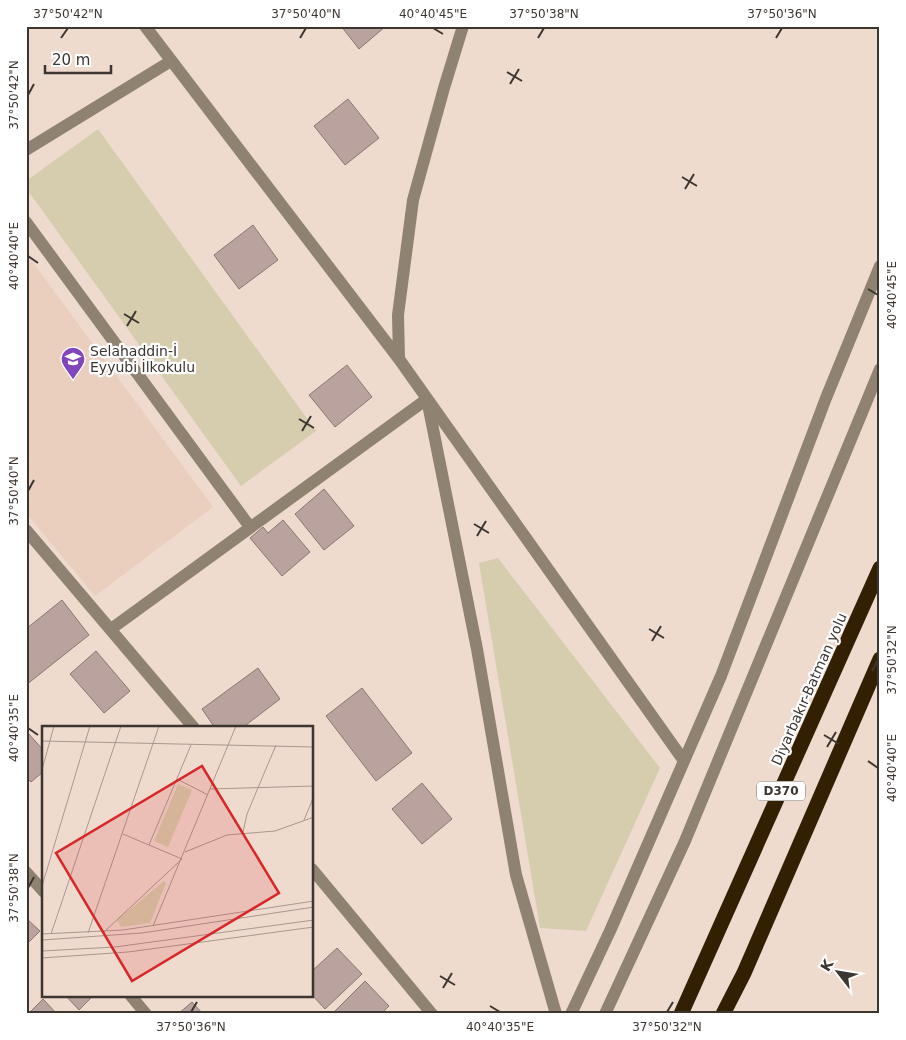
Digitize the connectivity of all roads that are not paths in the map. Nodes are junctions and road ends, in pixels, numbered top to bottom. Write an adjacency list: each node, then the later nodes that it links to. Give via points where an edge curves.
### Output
1 (464, 26): 7 (street, via 413,200 398,315)
2 (146, 27): 3 (street)
3 (171, 61): 4 (street); 7 (street)
4 (26, 150)
5 (26, 222): 10 (street)
6 (880, 266): 16 (street, via 826,398 721,676)
7 (399, 359): 9 (street)
8 (880, 369): 25 (street, via 685,841)
9 (427, 399): 10 (street); 16 (street); 23 (street, via 477,649 516,875)
10 (250, 527): 13 (street)
11 (26, 530): 13 (street)
12 (880, 568): 26 (highway, Diyarbakır-Batman yolu / D370)
13 (111, 629): 15 (street)
14 (880, 659): 27 (highway, D370, via 744,973)
15 (192, 726)
16 (684, 761): 24 (street)
17 (314, 871): 22 (street)
18 (26, 872): 19 (street)
19 (42, 890)
20 (133, 998): 21 (street)
21 (146, 1014)
22 (432, 1014)
23 (556, 1014)
24 (571, 1014)
25 (605, 1014)
26 (681, 1014)
27 (723, 1014)

